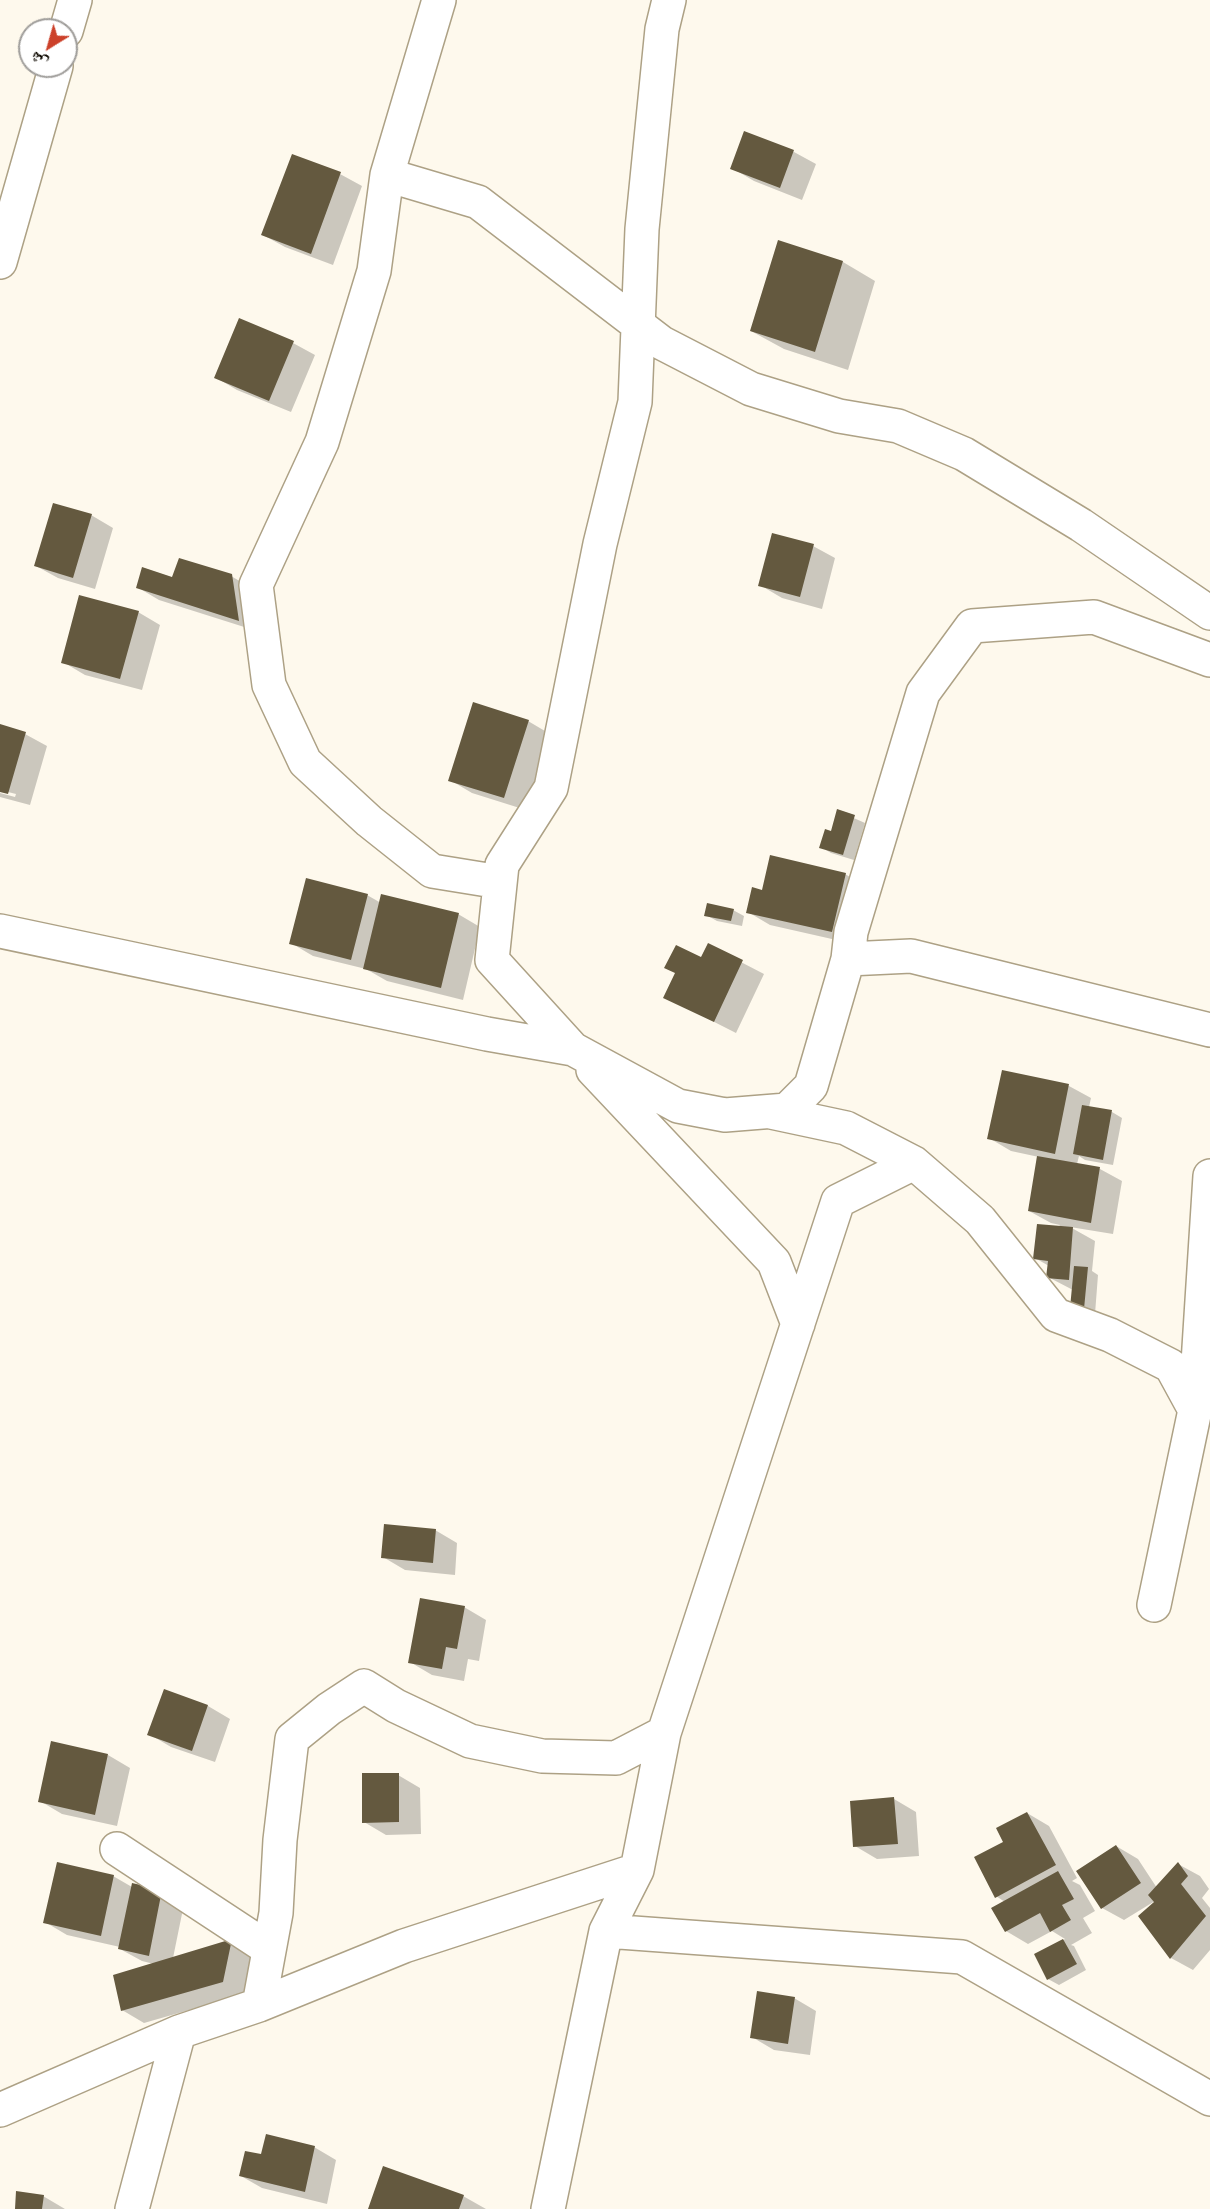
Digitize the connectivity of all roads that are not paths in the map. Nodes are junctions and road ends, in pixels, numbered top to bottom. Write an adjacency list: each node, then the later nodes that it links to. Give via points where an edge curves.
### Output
1 (75, 0): 4 (street)
2 (439, 0): 6 (street)
3 (669, 0): 8 (street, via 662,29 643,217)
4 (70, 18)
5 (53, 78): 7 (street)
6 (387, 176): 8 (street, via 478,202); 11 (street, via 374,271 322,442 256,585 269,685 304,762 369,821 432,872)
7 (0, 262)
8 (638, 325): 9 (street, via 662,344 751,389 839,416 898,426 964,454 1081,525); 11 (street, via 635,402 600,544 551,788 502,865)
9 (1210, 613)
10 (1210, 660): 13 (street, via 1094,617 972,626 923,693 851,932)
11 (500, 882): 15 (street, via 492,960)
12 (0, 932): 15 (street)
13 (848, 958): 14 (street, via 911,956); 16 (street, via 811,1086 788,1110)
14 (1210, 1030)
15 (573, 1049): 16 (street, via 678,1106 725,1115); 19 (street, via 774,1262)
16 (771, 1112): 17 (street, via 846,1128)
17 (914, 1163): 19 (street, via 838,1201); 20 (street, via 980,1220 1056,1316 1110,1335 1171,1366)
18 (1210, 1176): 20 (street)
19 (798, 1324): 22 (street)
20 (1195, 1410): 21 (street)
21 (1154, 1605)
22 (664, 1733): 24 (street); 26 (street, via 616,1758 542,1756 470,1741 396,1706 364,1686 292,1739 276,1913)
23 (117, 1848): 26 (street)
24 (637, 1869): 25 (street); 27 (street, via 404,1946)
25 (606, 1931): 29 (street, via 962,1957); 32 (street)
26 (269, 1949): 27 (street)
27 (259, 2005): 28 (street)
28 (179, 2032): 30 (street); 31 (street)
29 (1210, 2099)
30 (0, 2110)
31 (132, 2209)
32 (548, 2209)

